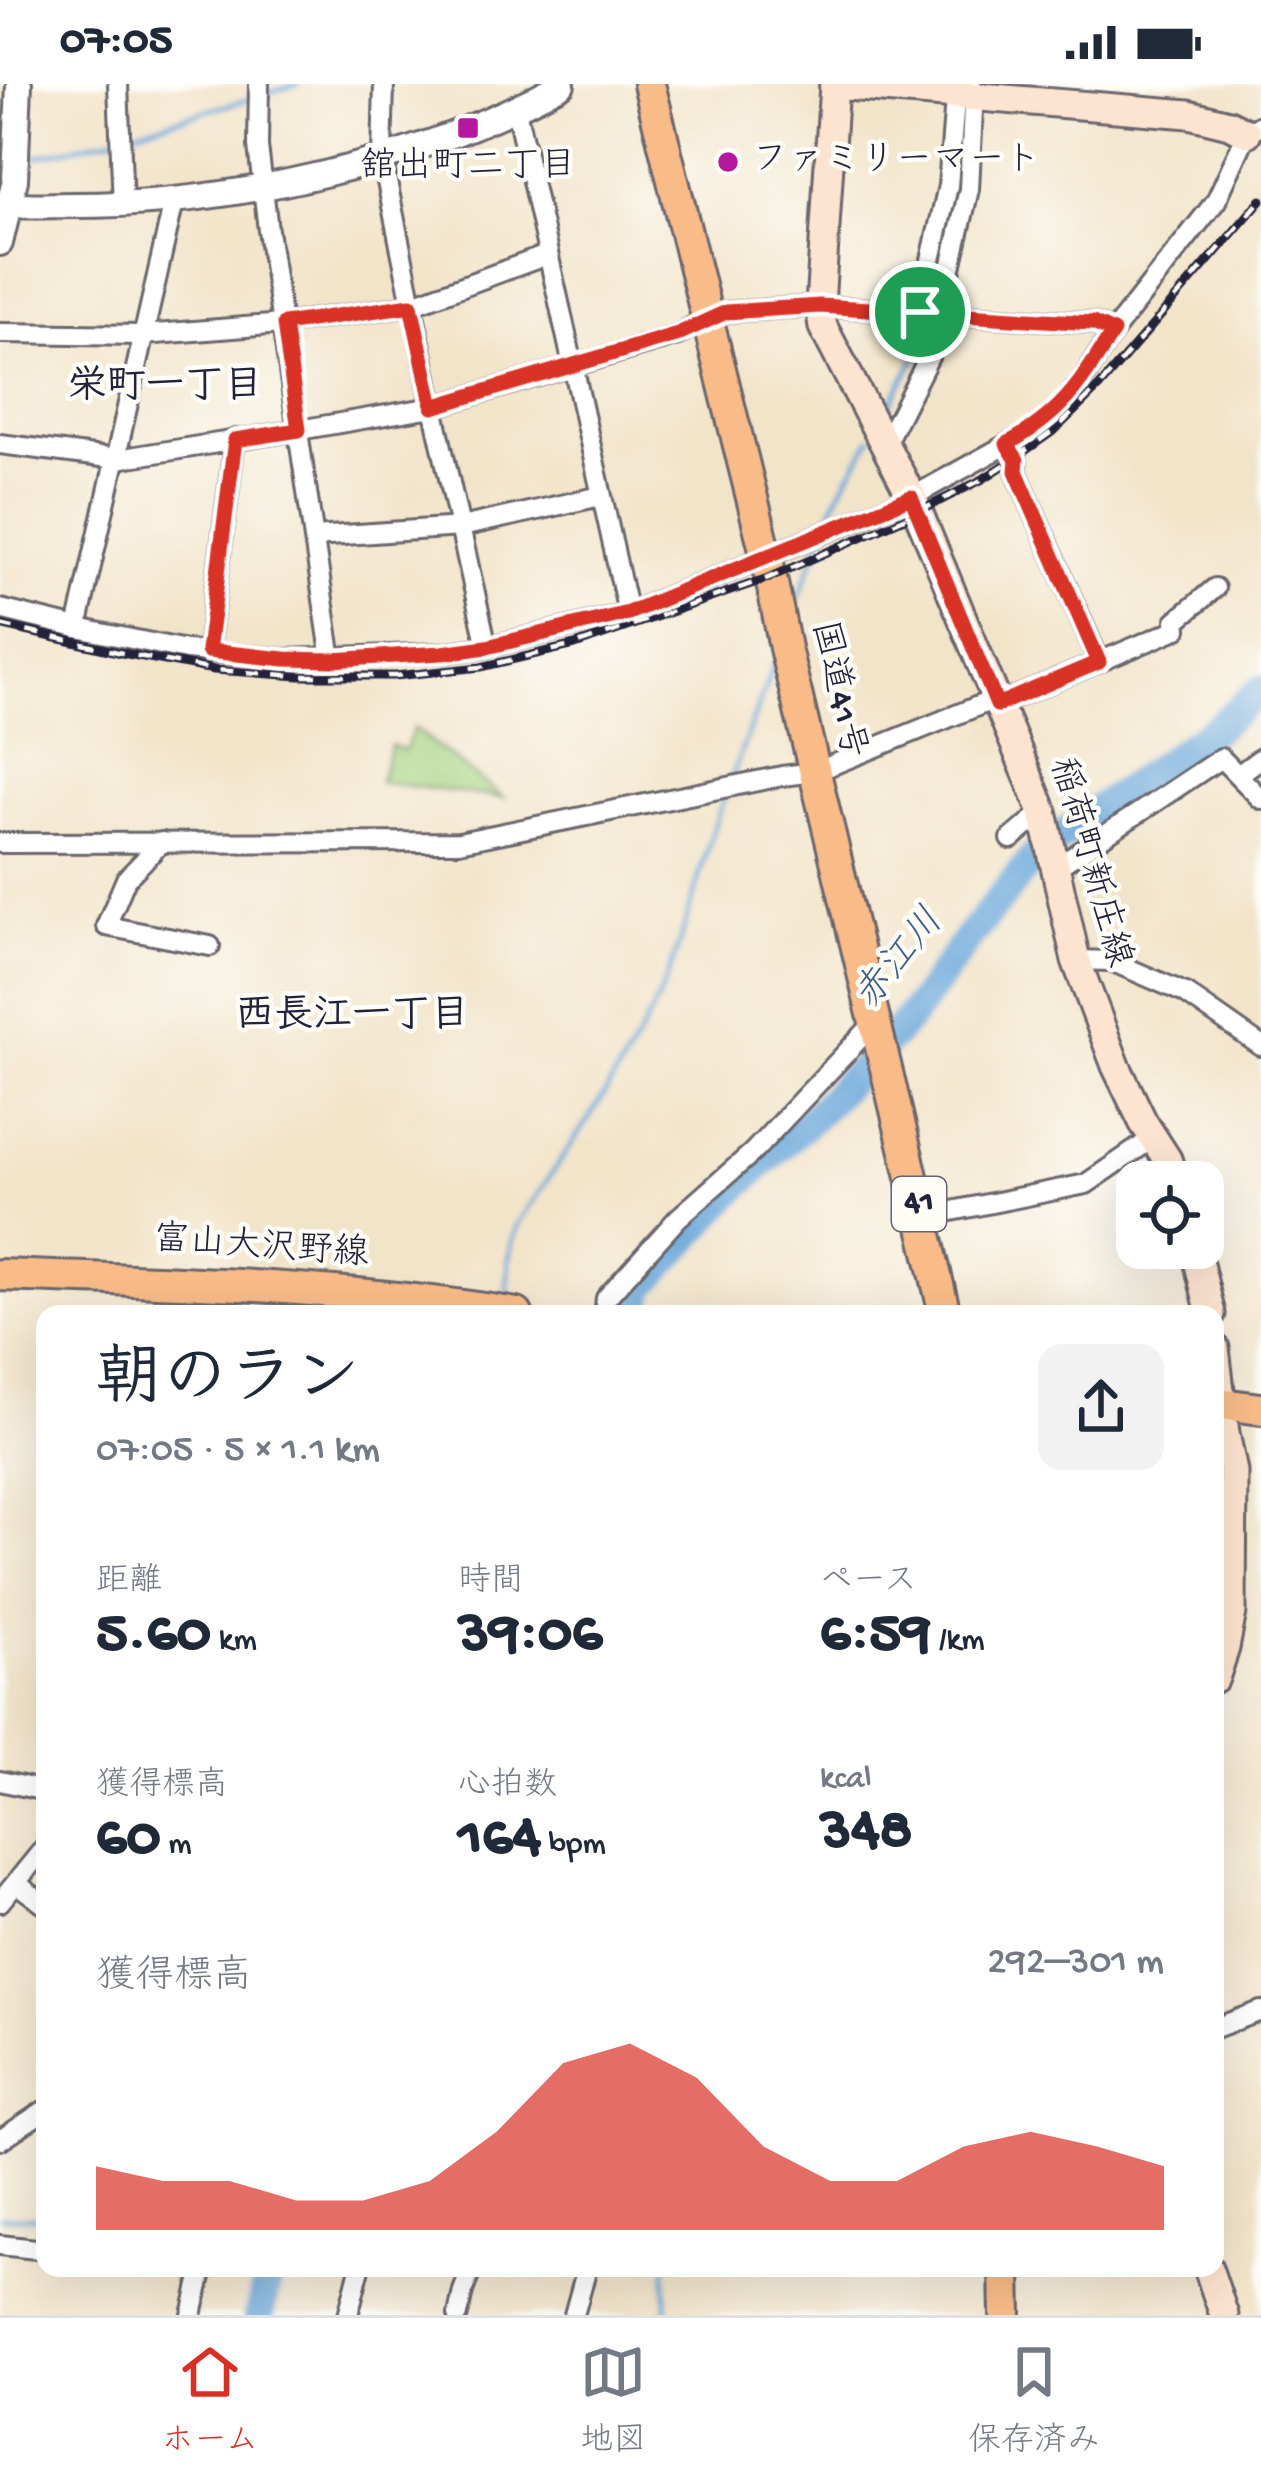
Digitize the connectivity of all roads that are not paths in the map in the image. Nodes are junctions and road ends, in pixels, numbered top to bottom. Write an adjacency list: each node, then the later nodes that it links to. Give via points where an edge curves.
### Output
1 (19, 84): 14 (street, via 15,180)
2 (118, 84): 15 (street)
3 (260, 84): 12 (street)
4 (384, 84): 11 (street)
5 (562, 84): 9 (street)
6 (649, 84): 21 (main road, 国道41号 / 41)
7 (834, 85): 8 (main road); 19 (main road, 稲荷町新庄線)
8 (965, 89): 10 (main road); 20 (street, via 969,189)
9 (516, 109): 11 (street); 17 (street)
10 (1254, 129): 23 (street, via 1216,201)
11 (382, 157): 12 (street); 18 (street)
12 (265, 188): 13 (street); 22 (street)
13 (174, 201): 15 (street); 25 (street)
14 (4, 204): 15 (street); 16 (street)
15 (123, 205)
16 (0, 243)
17 (547, 255): 18 (street); 26 (street)
18 (411, 305): 22 (street); 27 (street)
19 (820, 306): 20 (street); 21 (street); 32 (main road, 稲荷町新庄線, via 823,327)
20 (930, 313): 23 (street, via 1093,323); 32 (street, via 932,351)
21 (705, 320): 26 (street); 38 (main road, 国道41号 / 41)
22 (284, 324): 25 (street); 28 (street)
23 (1113, 332): 31 (street, via 1063,405)
24 (0, 333): 25 (street)
25 (143, 335): 33 (street)
26 (572, 368): 27 (street); 34 (street)
27 (433, 407): 28 (street); 36 (street)
28 (299, 430): 29 (street); 37 (street)
29 (235, 440): 33 (street); 44 (street)
30 (0, 444): 33 (street)
31 (1007, 444): 35 (street); 46 (street)
32 (884, 446): 35 (main road, 稲荷町新庄線)
33 (117, 459): 42 (street)
34 (601, 496): 36 (street); 41 (street)
35 (911, 497): 38 (street); 47 (main road, 稲荷町新庄線)
36 (461, 527): 37 (street); 43 (street)
37 (314, 536): 45 (street)
38 (767, 558): 41 (street); 49 (main road, 国道41号 / 41)
39 (1214, 588): 46 (street, via 1177,628)
40 (0, 609): 42 (street)
41 (628, 613): 43 (street)
42 (77, 628): 44 (street)
43 (487, 647): 45 (street)
44 (208, 651): 45 (street)
45 (332, 660)
46 (1099, 662): 47 (street)
47 (996, 702): 49 (street); 52 (main road, 稲荷町新庄線)
48 (1261, 758): 50 (street)
49 (814, 772): 54 (street, via 458,842); 59 (main road, 国道41号 / 41)
50 (1238, 775): 51 (street); 56 (street, via 1221,758)
51 (1261, 799)
52 (1043, 812): 53 (street); 56 (main road, 稲荷町新庄線)
53 (1011, 839)
54 (162, 842): 55 (street); 57 (street, via 126,879 106,926)
55 (0, 843)
56 (1054, 868): 58 (main road, 稲荷町新庄線)
57 (209, 946)
58 (1076, 960): 60 (street, via 1111,961 1185,993); 61 (main road, 稲荷町新庄線)
59 (876, 1023): 63 (main road, 国道41号 / 41); 67 (street, via 678,1218)
60 (1261, 1046)
61 (1153, 1138): 62 (main road, 稲荷町新庄線); 63 (street, via 1087,1184)
62 (1168, 1161)
63 (922, 1217): 68 (main road, 国道41号 / 41)
64 (1200, 1269): 69 (main road)
65 (0, 1276): 66 (main road, 富山大沢野線, via 306,1289)
66 (461, 1305)
67 (606, 1305)
68 (943, 1305)
69 (1209, 1305)
70 (1224, 1405): 71 (main road)
71 (1261, 1409)
72 (1224, 1431): 73 (main road, via 1233,1472)
73 (1224, 1645)
74 (0, 1781): 75 (street)
75 (36, 1788)
76 (36, 1858): 77 (street)
77 (16, 1883): 78 (street); 79 (street)
78 (36, 1898)
79 (0, 1902)
80 (1261, 2011): 81 (street)
81 (1224, 2025)
82 (36, 2116): 83 (street)
83 (0, 2140)
84 (0, 2245): 85 (street)
85 (36, 2249)
86 (201, 2277): 93 (street)
87 (358, 2277): 94 (street)
88 (468, 2277): 95 (street)
89 (585, 2277): 96 (street)
90 (588, 2277): 97 (street)
91 (1005, 2277): 98 (main road)
92 (1211, 2277): 99 (main road)
93 (192, 2315)
94 (348, 2315)
95 (458, 2315)
96 (574, 2315)
97 (590, 2315)
98 (1006, 2315)
99 (1224, 2315)

